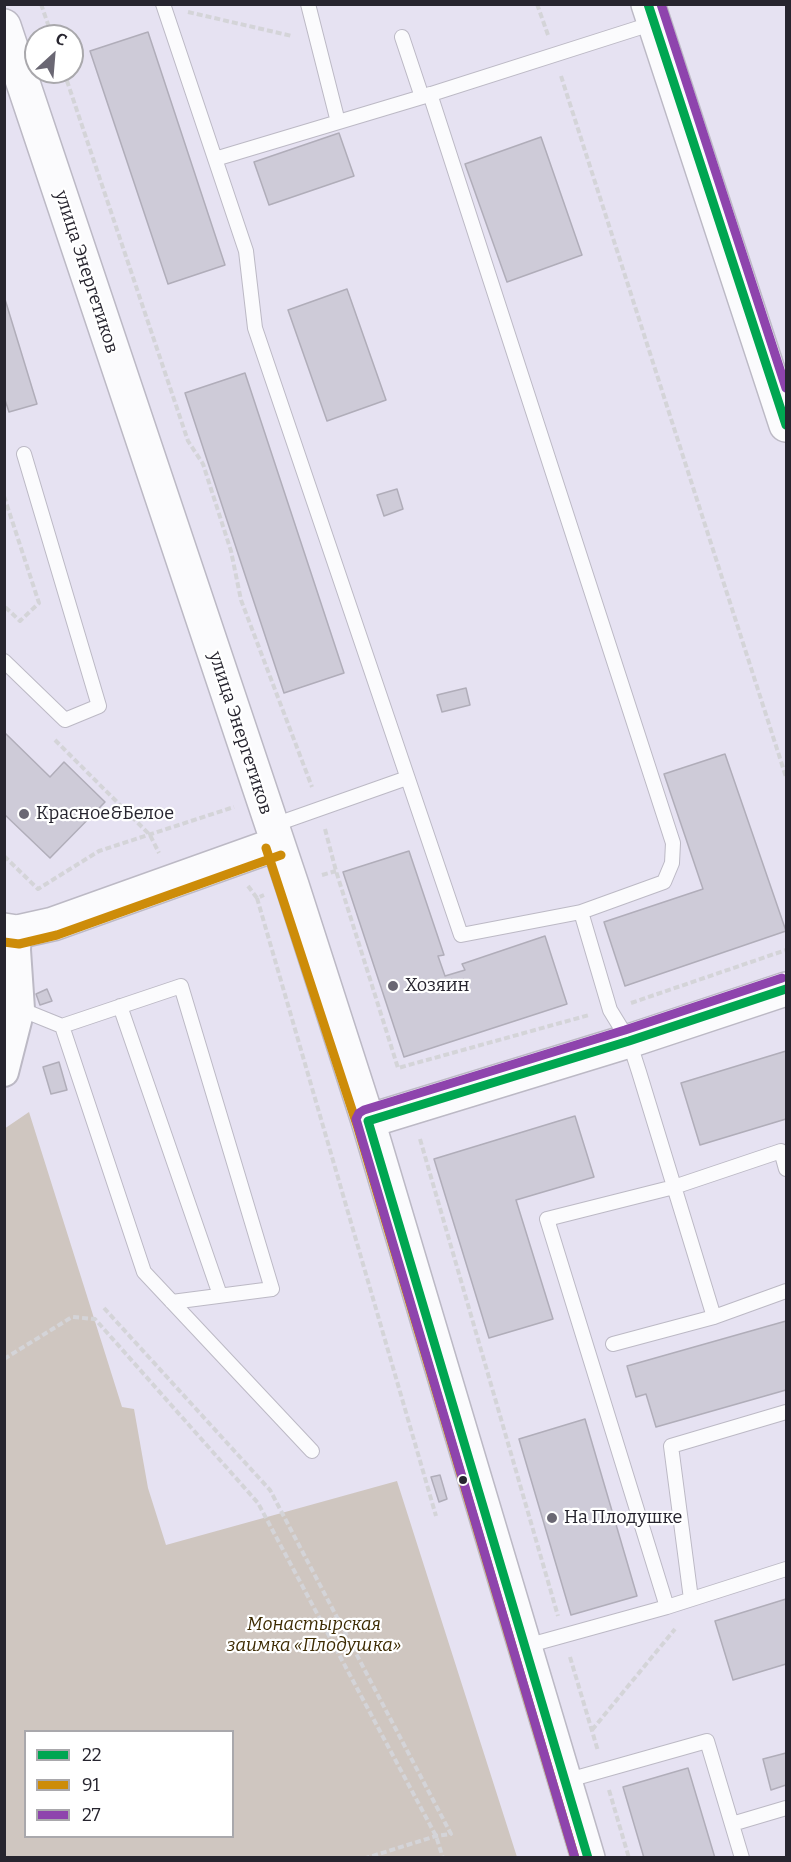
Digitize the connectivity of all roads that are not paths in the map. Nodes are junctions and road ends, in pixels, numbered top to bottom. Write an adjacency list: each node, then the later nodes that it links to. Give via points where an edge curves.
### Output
1 (308, 4): 7 (lane)
2 (164, 6): 8 (lane)
3 (651, 14): 6 (lane, via 554,55); 9 (street)
4 (4, 26): 13 (street, улица Энергетиков)
5 (402, 37): 6 (lane)
6 (426, 95): 7 (lane); 14 (lane, via 673,843 672,862 664,882)
7 (338, 122): 8 (lane)
8 (215, 159): 12 (lane, via 246,251 255,328)
9 (786, 425)
10 (24, 454): 11 (lane, via 99,706 65,720)
11 (4, 661)
12 (407, 778): 13 (lane, via 321,810); 14 (lane, via 460,935)
13 (274, 835): 15 (street, via 171,882 53,924); 22 (street, улица Энергетиков)
14 (580, 912): 20 (lane, via 610,1010)
15 (11, 931): 18 (street)
16 (786, 989): 20 (street)
17 (120, 1006): 19 (lane); 26 (lane); 26 (lane, via 181,986 272,1289)
18 (20, 1009): 19 (lane); 21 (street)
19 (62, 1026): 27 (lane, via 144,1272)
20 (629, 1041): 22 (street); 24 (lane)
21 (4, 1072)
22 (368, 1121): 35 (street, улица Энергетиков)
23 (786, 1170): 24 (lane, via 781,1152)
24 (675, 1187): 28 (lane); 34 (lane, via 547,1219)
25 (786, 1291): 28 (lane)
26 (220, 1295): 27 (lane)
27 (172, 1302): 31 (lane)
28 (714, 1317): 29 (lane)
29 (613, 1344)
30 (786, 1412): 33 (lane, via 671,1446)
31 (312, 1451)
32 (786, 1569): 33 (lane)
33 (691, 1599): 34 (lane)
34 (668, 1607): 35 (lane)
35 (525, 1646): 36 (street, улица Энергетиков)
36 (565, 1781): 38 (lane, via 707,1741); 39 (street, улица Энергетиков)
37 (786, 1808): 38 (lane)
38 (732, 1824): 40 (lane)
39 (588, 1857)
40 (742, 1857)

